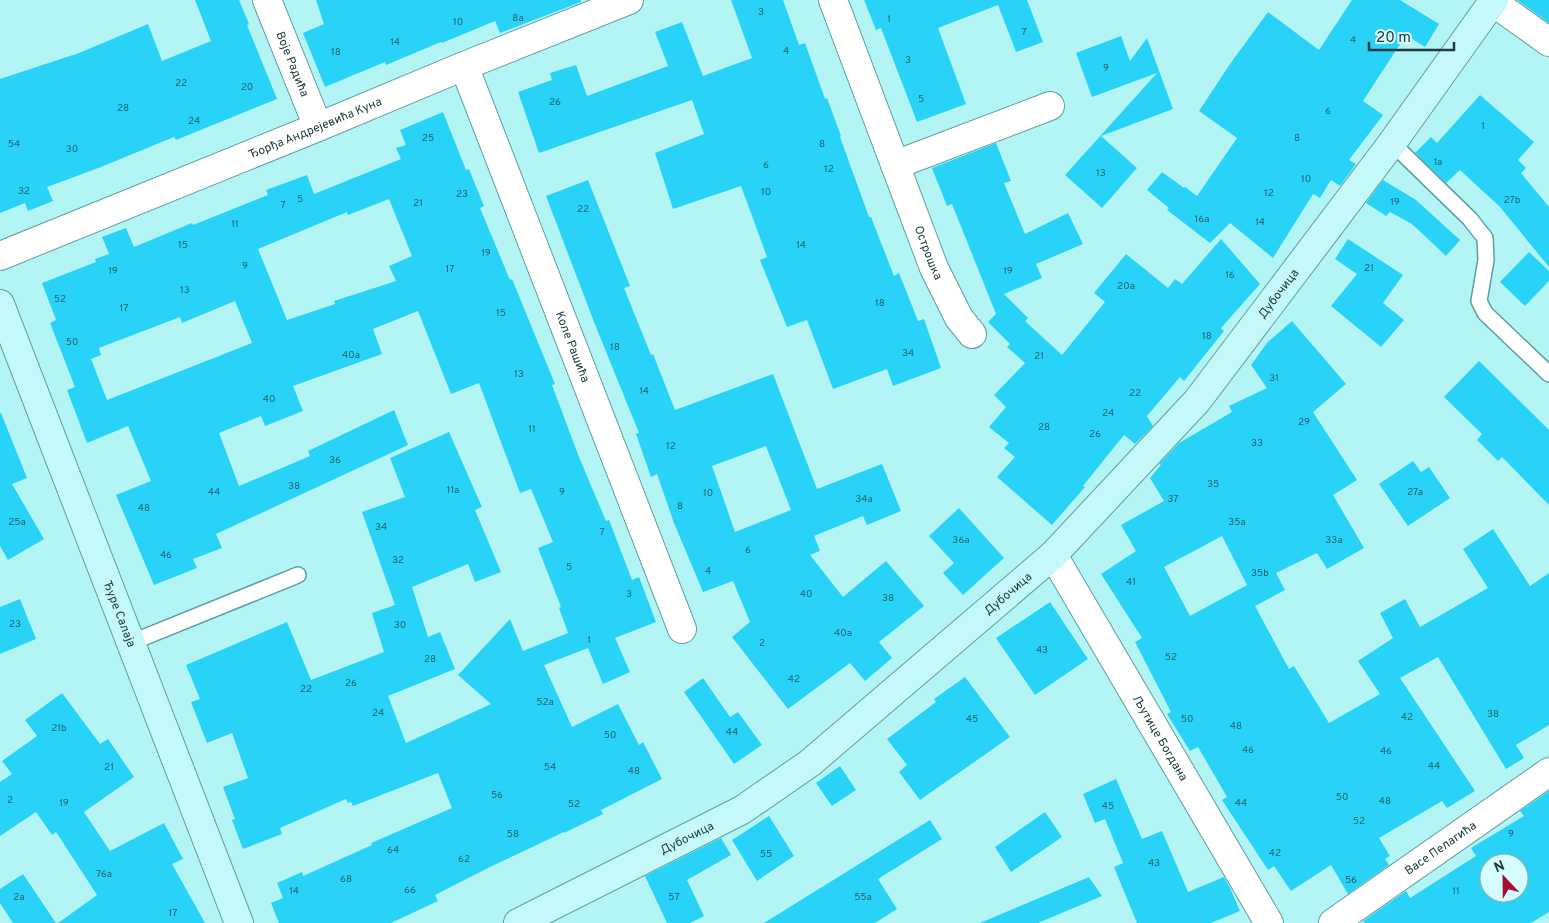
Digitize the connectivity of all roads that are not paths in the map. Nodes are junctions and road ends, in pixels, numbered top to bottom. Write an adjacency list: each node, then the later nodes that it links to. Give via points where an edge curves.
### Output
1 (267, 0): 8 (street, Воје Радића)
2 (629, 0): 6 (street, Ђорђа Андрејевића Куна)
3 (833, 0): 10 (street, Острошка)
4 (1493, 1): 5 (street); 9 (street, Дубочица)
5 (1549, 42)
6 (464, 66): 8 (street, Ђорђа Андрејевића Куна); 17 (street, Коле Рашића)
7 (1050, 106): 10 (street)
8 (318, 127): 11 (street, Ђорђа Андрејевића Куна)
9 (1392, 143): 14 (lane, via 1470,219 1485,238 1486,260 1479,301 1485,313); 15 (street, Дубочица, via 1197,401)
10 (895, 164): 13 (street, Острошка, via 934,268 959,318)
11 (0, 256)
12 (0, 304): 18 (street, Ђуре Салаја)
13 (972, 334)
14 (1549, 374)
15 (1052, 554): 21 (street, Дубочица, via 810,763 750,805); 22 (street, Љутице Богдана)
16 (298, 574): 18 (lane)
17 (682, 629)
18 (130, 643): 20 (street, Ђуре Салаја)
19 (1549, 772): 23 (street, Васе Пелагића)
20 (239, 923)
21 (518, 923)
22 (1269, 923)
23 (1333, 923)

